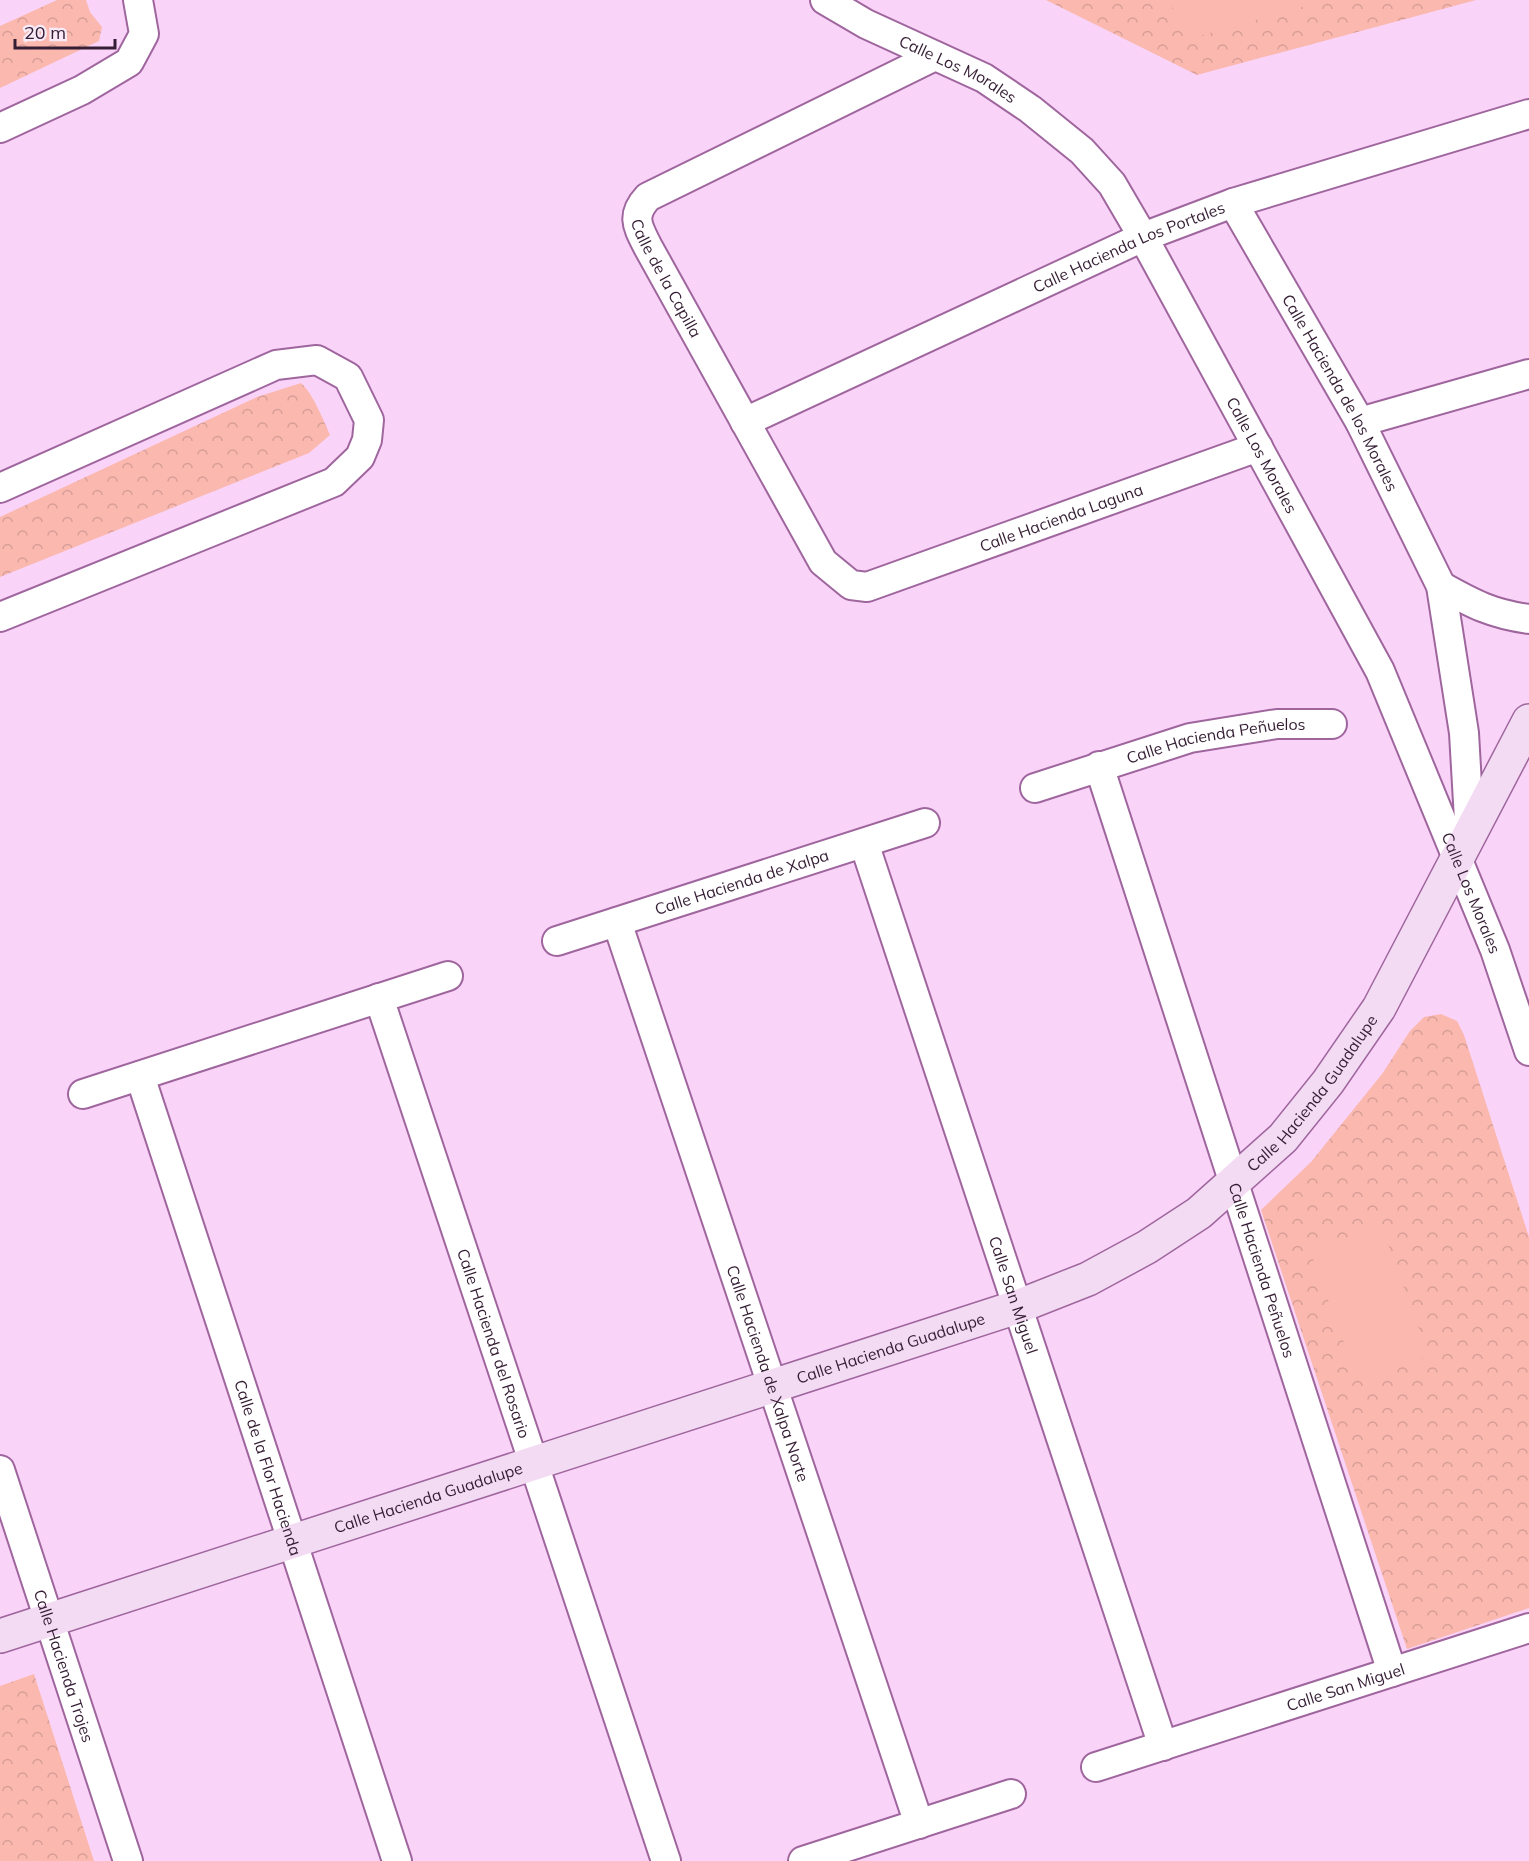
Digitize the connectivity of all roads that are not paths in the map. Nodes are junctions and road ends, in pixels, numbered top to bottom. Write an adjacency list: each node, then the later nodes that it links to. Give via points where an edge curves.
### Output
1 (138, 0): 5 (street, via 144,34 129,62 82,90)
2 (825, 0): 3 (street, Calle Los Morales)
3 (935, 56): 7 (street, Calle Los Morales, via 984,78 1083,151 1112,184); 9 (street, Calle de la Capilla, via 648,197 641,204 638,227)
4 (1529, 114): 6 (street, Calle Hacienda Los Portales)
5 (0, 128)
6 (1233, 202): 7 (street, Calle Hacienda Los Portales); 10 (street, Calle Hacienda de los Morales)
7 (1143, 237): 9 (street, Calle Hacienda Los Portales); 11 (street, Calle Los Morales)
8 (1529, 374): 10 (street)
9 (745, 422): 13 (street, Calle de la Capilla, via 823,562 851,585)
10 (1360, 422): 14 (street, Calle Hacienda de los Morales)
11 (1258, 447): 13 (street, Calle Hacienda Laguna); 23 (street, Calle Los Morales, via 1380,670)
12 (0, 488): 15 (street, via 276,365 317,360 348,377 369,420 360,457 334,482)
13 (867, 586)
14 (1440, 586): 16 (street, via 1479,607); 23 (street, Calle Hacienda de los Morales, via 1464,733)
15 (0, 618)
16 (1529, 620)
17 (1529, 721): 23 (street, Calle Hacienda Guadalupe)
18 (1332, 724): 19 (street, Calle Hacienda Peñuelos, via 1278,724 1190,738)
19 (1099, 766): 20 (street, Calle Hacienda Peñuelos); 31 (street, Calle Hacienda Peñuelos)
20 (1035, 788)
21 (925, 823): 22 (street, Calle Hacienda de Xalpa)
22 (864, 843): 24 (street, Calle Hacienda de Xalpa); 32 (street, Calle San Miguel)
23 (1464, 848): 28 (street, Calle Los Morales); 31 (street, Calle Hacienda Guadalupe, via 1379,1008 1328,1083 1283,1138)
24 (617, 922): 25 (street, Calle Hacienda de Xalpa); 33 (street, Calle Hacienda de Xalpa Norte)
25 (557, 941)
26 (448, 976): 27 (street)
27 (379, 998): 29 (street); 34 (street, Calle Hacienda del Rosario)
28 (1529, 1051)
29 (140, 1076): 30 (street); 36 (street, Calle de la Flor Hacienda)
30 (83, 1094)
31 (1234, 1182): 32 (street, Calle Hacienda Guadalupe, via 1199,1213 1148,1247 1088,1279); 40 (street, Calle Hacienda Peñuelos)
32 (1017, 1307): 33 (street, Calle Hacienda Guadalupe); 41 (street, Calle San Miguel)
33 (773, 1386): 34 (street, Calle Hacienda Guadalupe); 44 (street, Calle Hacienda de Xalpa Norte)
34 (534, 1463): 36 (street, Calle Hacienda Guadalupe); 47 (street, Calle Hacienda del Rosario)
35 (0, 1470): 37 (street, Calle Hacienda Trojes)
36 (292, 1542): 37 (street, Calle Hacienda Guadalupe); 46 (street, Calle de la Flor Hacienda)
37 (50, 1620): 39 (street, Calle Hacienda Guadalupe); 45 (street, Calle Hacienda Trojes)
38 (1529, 1628): 40 (street, Calle San Miguel)
39 (0, 1636)
40 (1392, 1672): 41 (street, Calle San Miguel)
41 (1163, 1746): 42 (street, Calle San Miguel)
42 (1096, 1767)
43 (1011, 1794): 44 (street)
44 (919, 1824): 48 (street)
45 (128, 1861)
46 (397, 1861)
47 (666, 1861)
48 (804, 1861)

